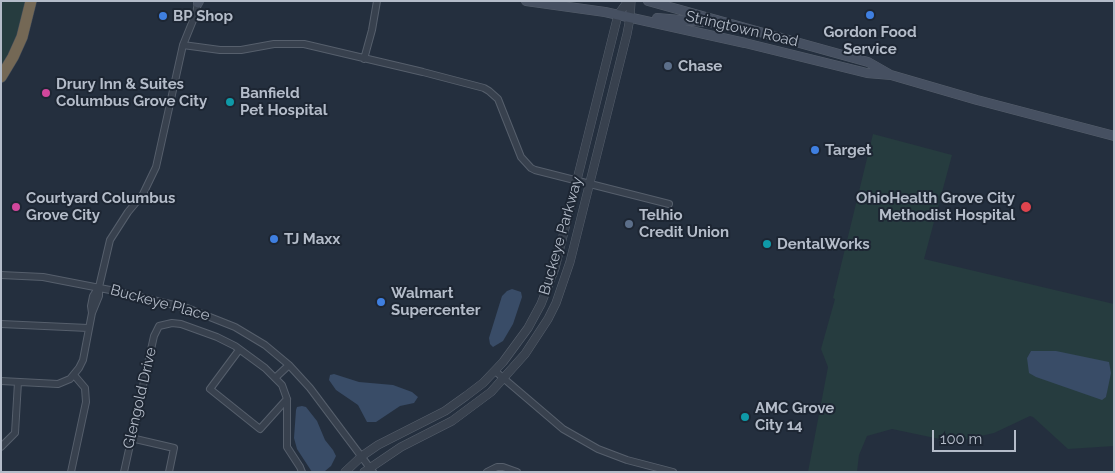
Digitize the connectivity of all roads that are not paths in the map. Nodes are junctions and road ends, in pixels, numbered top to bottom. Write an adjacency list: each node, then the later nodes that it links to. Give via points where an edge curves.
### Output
1 (32, 1): 13 (highway, via 22,37)
2 (377, 1): 11 (street)
3 (526, 1): 7 (main road, Stringtown Road)
4 (629, 1): 7 (street, Buckeye Parkway); 8 (street, Buckeye Parkway)
5 (648, 1): 9 (main road, Stringtown Road)
6 (198, 2): 10 (street)
7 (618, 15): 8 (main road, Stringtown Road); 15 (street, Buckeye Parkway)
8 (630, 15): 9 (main road); 12 (main road, Stringtown Road, via 867,73); 16 (street, Buckeye Parkway)
9 (727, 22): 12 (main road, Stringtown Road, via 868,62)
10 (183, 45): 11 (street, via 241,50 274,44 304,44); 19 (street, via 156,166 143,194 110,240)
11 (364, 58): 15 (street, via 489,91 500,104 527,165)
12 (892, 75): 14 (main road, Stringtown Road)
13 (1, 77)
14 (1114, 136)
15 (578, 181): 16 (street); 24 (street, Buckeye Parkway, via 545,296 526,332)
16 (590, 184): 17 (street); 27 (street, Buckeye Parkway, via 556,303 532,344)
17 (669, 204)
18 (1, 275): 19 (street, Buckeye Place, via 43,277)
19 (98, 287): 21 (street, via 92,301); 23 (street, Buckeye Place, via 202,313 250,336)
20 (1, 324): 21 (street)
21 (88, 328): 25 (street, via 82,360)
22 (239, 350): 26 (street); 30 (street, via 210,388 260,429); 31 (street, Glengold Drive, via 217,337 181,324 159,326)
23 (289, 365): 26 (street); 33 (street, Buckeye Place)
24 (495, 371): 27 (street); 33 (street, Buckeye Parkway, via 445,411)
25 (74, 376): 29 (street, via 58,384); 35 (street, via 85,388 86,402)
26 (275, 378): 30 (street, via 282,385)
27 (504, 379): 34 (street, Buckeye Parkway, via 452,421 401,447); 42 (street, via 563,429 598,449)
28 (1, 381): 29 (street)
29 (18, 382): 32 (street, via 17,427 12,437)
30 (287, 399): 38 (street, via 286,441)
31 (131, 438): 36 (street, Glengold Drive); 37 (street, via 174,448)
32 (2, 445)
33 (362, 456): 34 (street, Buckeye Place); 39 (street, Buckeye Parkway)
34 (369, 470)
35 (71, 472)
36 (124, 472)
37 (169, 472)
38 (302, 472)
39 (345, 472)
40 (487, 472): 41 (street, via 503,467)
41 (517, 472)
42 (673, 472)

